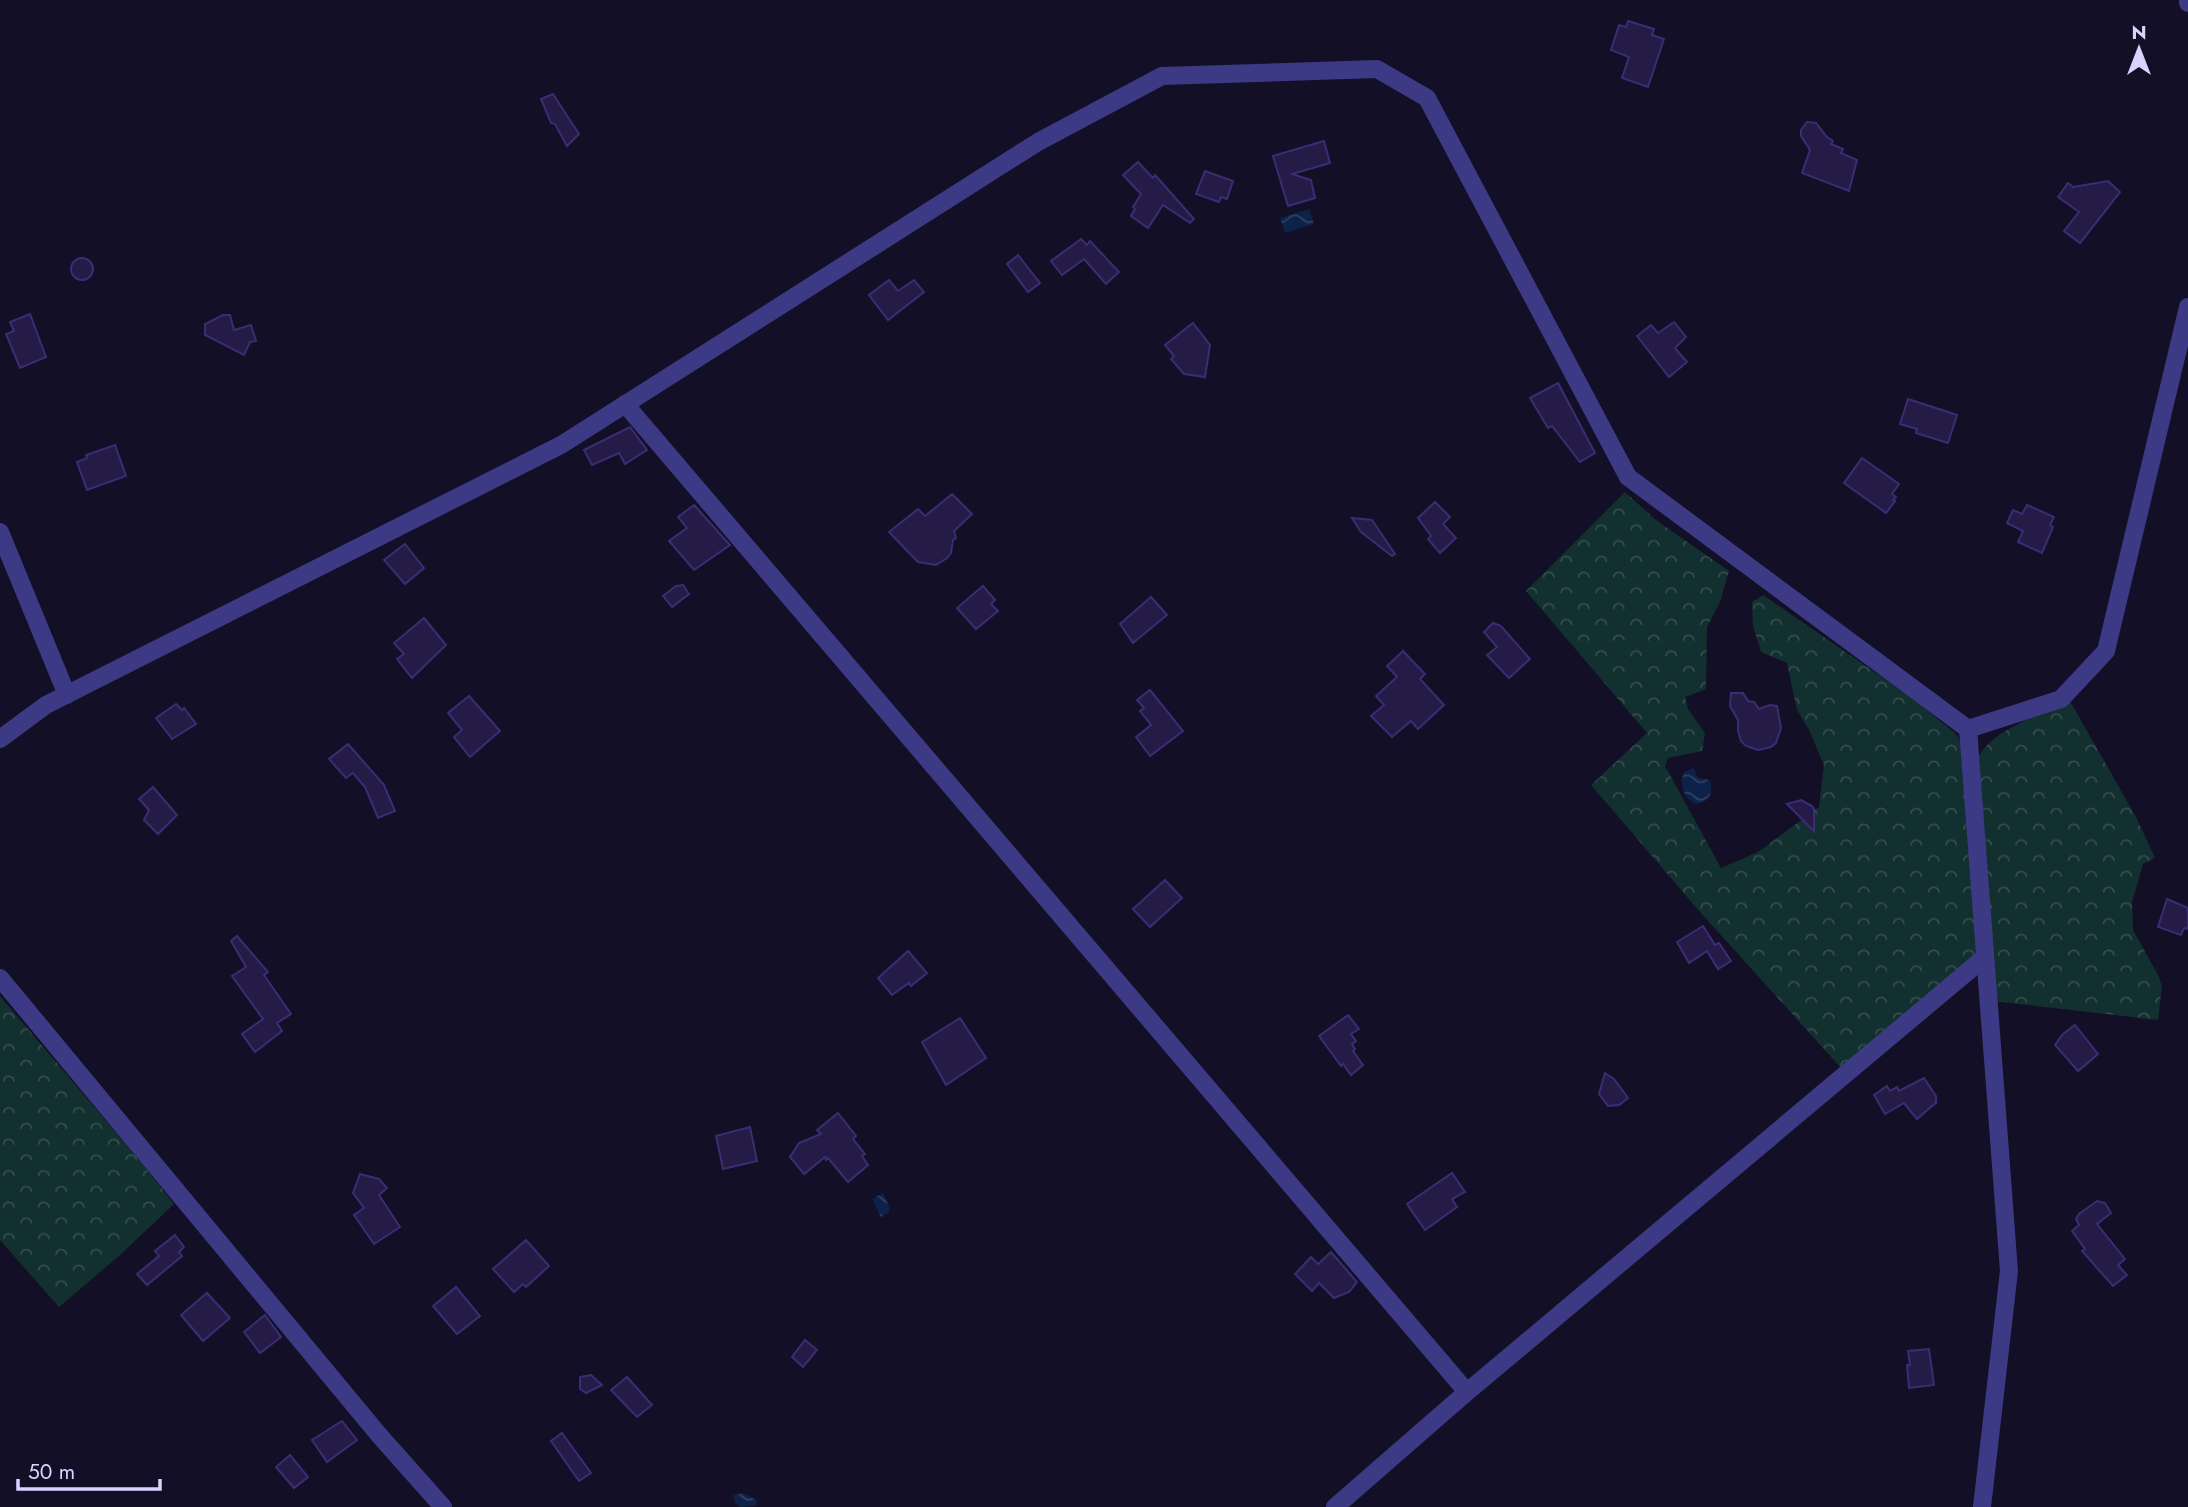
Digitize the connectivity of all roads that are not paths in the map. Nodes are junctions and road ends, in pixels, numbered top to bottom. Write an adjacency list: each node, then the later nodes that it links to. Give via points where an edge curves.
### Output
1 (2188, 307): 5 (street, via 2106,650 2061,699)
2 (625, 404): 4 (street, via 561,445); 5 (street, via 1038,142 1161,76 1377,69 1427,98 1628,477); 9 (street)
3 (0, 532): 4 (street)
4 (67, 695): 6 (street)
5 (1968, 729): 7 (street)
6 (0, 739)
7 (1985, 957): 9 (street); 12 (street, via 2009,1271)
8 (0, 978): 10 (street)
9 (1467, 1392): 11 (street)
10 (443, 1507)
11 (1335, 1507)
12 (1982, 1507)

